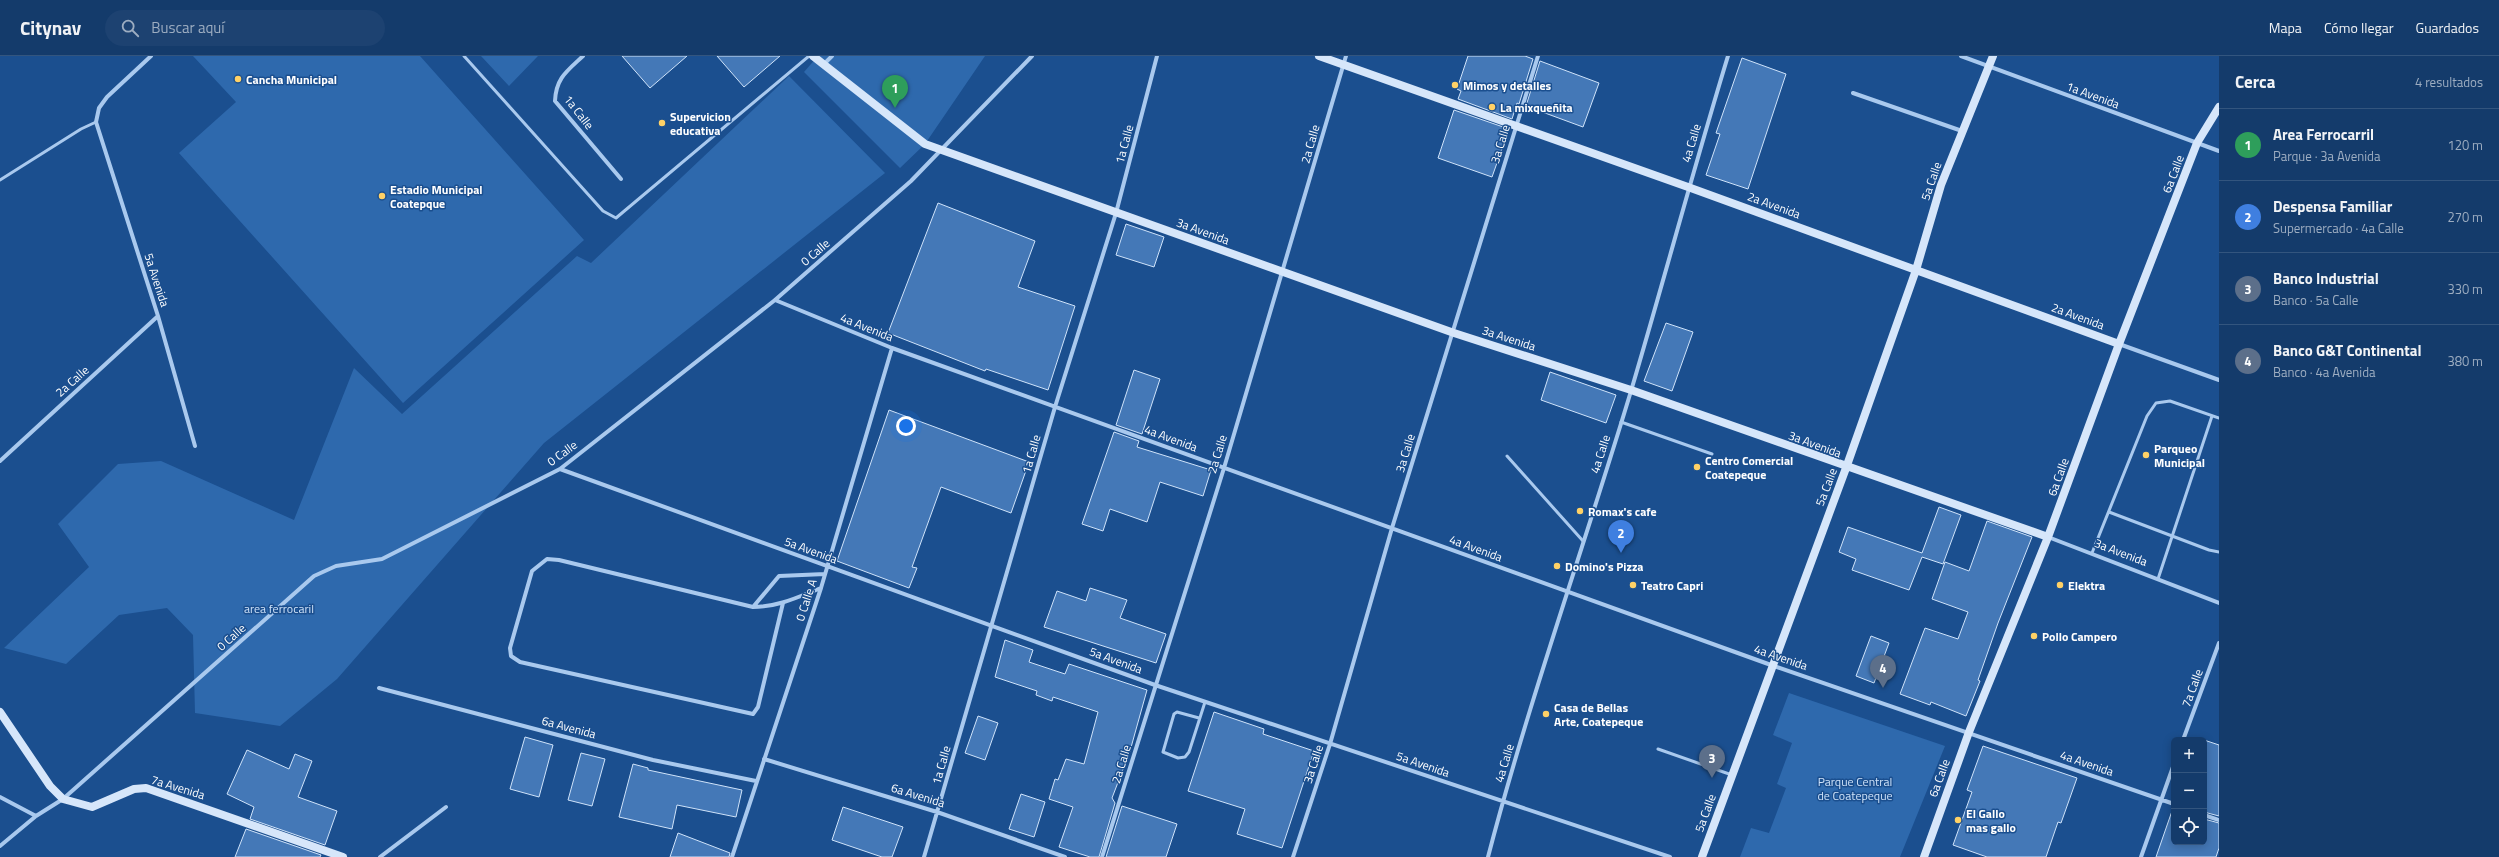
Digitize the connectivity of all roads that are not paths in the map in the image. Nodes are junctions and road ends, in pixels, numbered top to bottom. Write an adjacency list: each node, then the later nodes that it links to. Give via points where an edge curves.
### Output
1 (151, 56): 20 (street, via 107,96 99,108)
2 (464, 56): 4 (lane, via 603,211 616,218)
3 (583, 56): 26 (street, 1a Calle, via 564,74 556,87 555,101)
4 (809, 56)
5 (813, 56): 15 (main road, 3a Avenida)
6 (832, 56): 15 (street)
7 (1032, 56): 24 (street, 0 Calle)
8 (1157, 56): 29 (street, 1a Calle)
9 (1319, 56): 16 (main road, 2a Avenida)
10 (1346, 56): 16 (street, 2a Calle)
11 (1538, 56): 21 (street, 3a Calle)
12 (1728, 56): 28 (street, 4a Calle)
13 (1961, 56): 17 (street, 1a Avenida)
14 (1993, 56): 17 (main road, 5a Calle)
15 (824, 65): 24 (main road, 3a Avenida, via 925,144)
16 (1344, 65): 21 (main road, 2a Avenida); 31 (street, 2a Calle)
17 (1988, 68): 22 (main road, 5a Calle); 23 (street, 1a Avenida)
18 (1853, 93): 22 (street)
19 (2219, 107): 23 (main road, 6a Calle)
20 (96, 122): 27 (lane); 33 (street, 5a Avenida)
21 (1516, 127): 28 (main road, 2a Avenida); 34 (street, 3a Calle)
22 (1963, 131): 30 (main road, 5a Calle, via 1941,185)
23 (2197, 143): 25 (street, 1a Avenida); 35 (main road, 6a Calle)
24 (942, 151): 29 (main road, 3a Avenida); 32 (street, 0 Calle)
25 (2219, 151)
26 (621, 179)
27 (0, 180)
28 (1688, 187): 30 (main road, 2a Avenida); 38 (street, 4a Calle)
29 (1116, 213): 31 (main road, 3a Avenida); 39 (street, 1a Calle)
30 (1916, 270): 35 (main road, 2a Avenida); 48 (main road, 5a Calle)
31 (1283, 272): 34 (main road, 3a Avenida); 47 (street, 2a Calle)
32 (774, 300): 36 (street, 4a Avenida); 49 (street, 0 Calle)
33 (158, 316): 43 (street, 5a Avenida); 46 (street, 2a Calle)
34 (1454, 333): 38 (main road, 3a Avenida); 51 (street, 3a Calle)
35 (2119, 344): 37 (street, 2a Avenida); 53 (main road, 6a Calle)
36 (892, 348): 39 (street, 4a Avenida); 57 (street, 0 Calle A)
37 (2219, 380)
38 (1631, 390): 42 (street, 4a Calle); 48 (main road, 3a Avenida)
39 (1055, 407): 47 (street, 4a Avenida); 65 (street, 1a Calle)
40 (2212, 416): 41 (lane); 50 (lane, via 2170,401 2156,404 2146,416); 52 (lane)
41 (2219, 418)
42 (1621, 422): 44 (lane); 54 (street, 4a Calle)
43 (195, 446)
44 (1712, 454)
45 (1507, 456): 54 (lane)
46 (0, 461)
47 (1224, 468): 51 (street, 4a Avenida); 68 (street, 2a Calle)
48 (1846, 468): 53 (main road, 3a Avenida); 67 (main road, 5a Calle)
49 (560, 469): 57 (street, 5a Avenida); 83 (street, 0 Calle, via 382,559 336,566 314,576)
50 (2109, 512): 52 (lane); 56 (lane)
51 (1392, 528): 61 (street, 4a Avenida); 75 (street, 3a Calle)
52 (2173, 536): 55 (lane); 59 (lane)
53 (2048, 537): 56 (street, 3a Avenida); 73 (main road, 6a Calle)
54 (1583, 541): 61 (street, 4a Calle)
55 (2219, 552)
56 (2092, 553): 59 (street, 3a Avenida)
57 (827, 567): 58 (street, 0 Calle A); 65 (street, 5a Avenida)
58 (825, 574): 60 (street, 0 Calle A); 64 (street, via 779,576)
59 (2158, 579): 63 (street, 3a Avenida)
60 (821, 588): 62 (street); 77 (street, 0 Calle A)
61 (1566, 591): 67 (street, 4a Avenida); 84 (street, 4a Calle)
62 (783, 603): 64 (street); 64 (street, via 758,707 753,714 520,662 511,656 510,648 532,571 547,560 559,560)
63 (2219, 603)
64 (753, 607)
65 (992, 624): 68 (street, 5a Avenida); 87 (street, 1a Calle)
66 (2219, 642): 74 (street, 7a Calle)
67 (1771, 665): 73 (street, 4a Avenida); 79 (main road, 5a Calle)
68 (1155, 685): 70 (street, 5a Avenida); 97 (street, 2a Calle)
69 (379, 688): 80 (street, 6a Avenida, via 646,758)
70 (1205, 702): 72 (lane); 75 (street, 5a Avenida)
71 (0, 712): 83 (main road, via 50,786)
72 (1199, 718): 72 (lane, via 1189,752 1185,757 1178,758 1163,752 1174,714 1177,712)
73 (1969, 732): 82 (street, 4a Avenida); 102 (main road, 6a Calle)
74 (2184, 737)
75 (1330, 744): 84 (street, 5a Avenida); 98 (street, 3a Calle)
76 (1658, 749): 79 (lane)
77 (764, 759): 80 (street, 0 Calle A); 87 (street, 6a Avenida)
78 (2171, 772): 82 (street)
79 (1732, 775): 101 (main road, 5a Calle)
80 (756, 781): 94 (street, 0 Calle A)
81 (0, 797): 88 (street)
82 (2161, 799): 85 (street, 4a Avenida); 103 (street)
83 (64, 800): 88 (street, 0 Calle); 92 (main road, 7a Avenida, via 92,807 134,789 146,788)
84 (1503, 802): 99 (street, 4a Calle); 100 (street, 5a Avenida)
85 (2171, 803)
86 (446, 807): 93 (street)
87 (937, 812): 95 (street, 1a Calle); 96 (street, 6a Avenida)
88 (36, 816): 91 (street, 0 Calle)
89 (2207, 816): 90 (street)
90 (2219, 820)
91 (0, 846)
92 (343, 857)
93 (380, 857)
94 (732, 857)
95 (924, 857)
96 (1065, 857)
97 (1102, 857)
98 (1293, 857)
99 (1488, 857)
100 (1670, 857)
101 (1702, 857)
102 (1924, 857)
103 (2141, 857)

